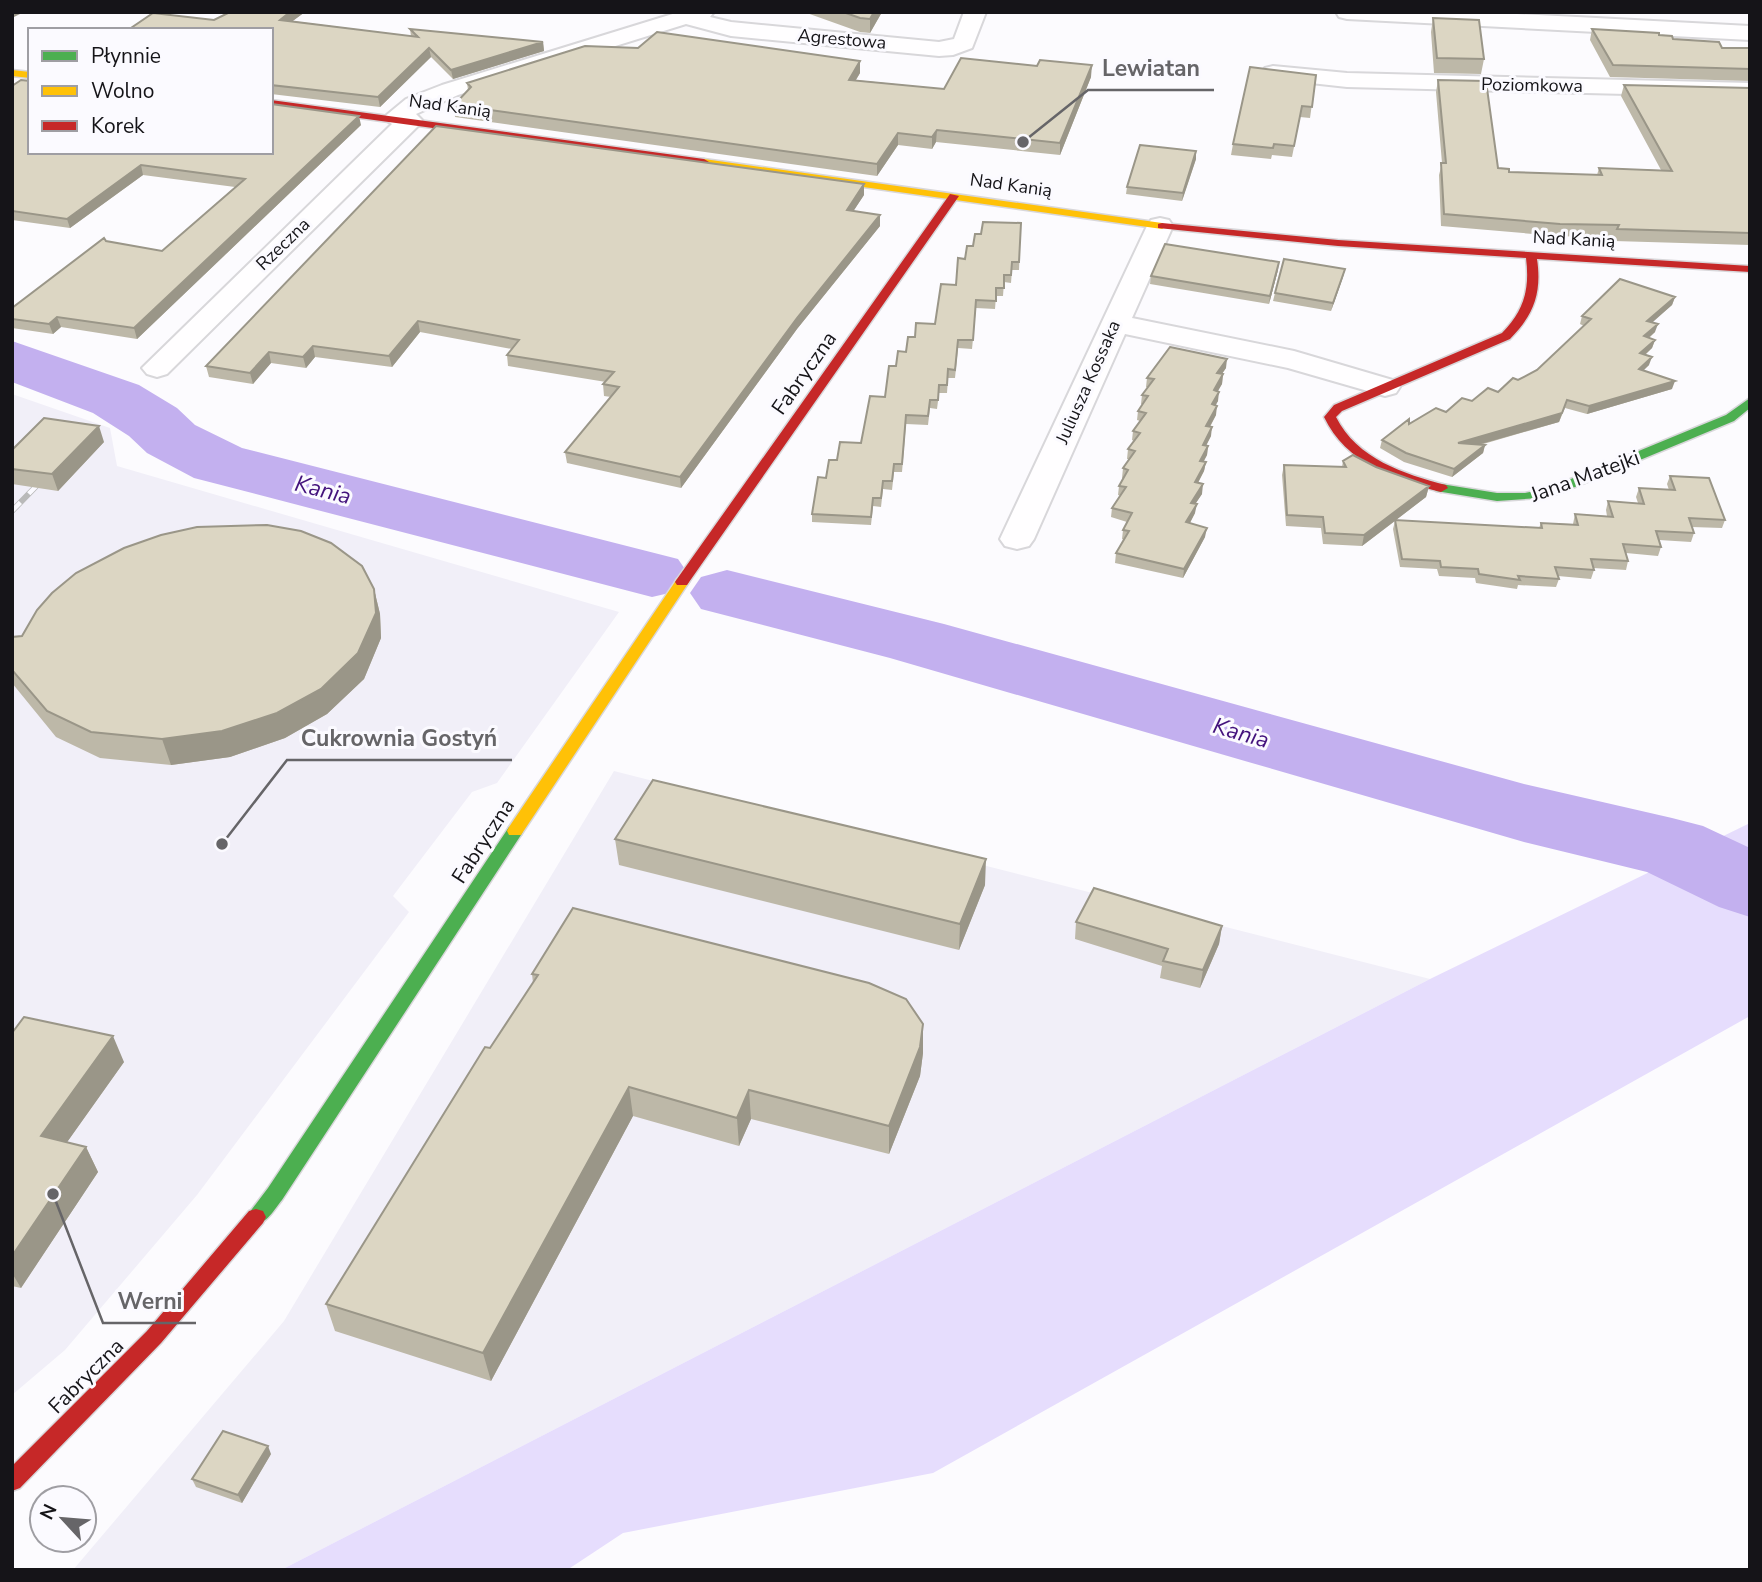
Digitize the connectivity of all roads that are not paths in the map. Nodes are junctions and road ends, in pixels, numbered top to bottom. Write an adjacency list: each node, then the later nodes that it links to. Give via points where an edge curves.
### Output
1 (975, 12): 3 (street, Agrestowa, via 964,43 939,49 731,29)
2 (1347, 12): 4 (street)
3 (695, 15): 8 (street, Rzeczna, via 450,90 414,104)
4 (1750, 33)
5 (1273, 73): 6 (street, Poziomkowa, via 1347,80)
6 (1750, 90)
7 (273, 103): 8 (street, Nad Kanią)
8 (402, 119): 9 (street, Nad Kanią); 14 (street, Rzeczna)
9 (954, 197): 10 (street, Nad Kanią); 18 (street, Fabryczna, via 648,630 275,1194 154,1337)
10 (1160, 226): 11 (street, Nad Kanią); 13 (street, Juliusza Kossaka)
11 (1531, 256): 12 (street, Nad Kanią); 15 (street, Jana Matejki, via 1533,304 1523,323 1506,336)
12 (1750, 269)
13 (1114, 323): 15 (street, via 1294,360); 17 (street, Juliusza Kossaka)
14 (157, 368)
15 (1385, 387): 16 (street, Jana Matejki, via 1338,408 1330,417 1335,432 1349,447 1429,485 1468,495 1523,499 1683,439 1730,418)
16 (1750, 402)
17 (1017, 539)
18 (12, 1481)

